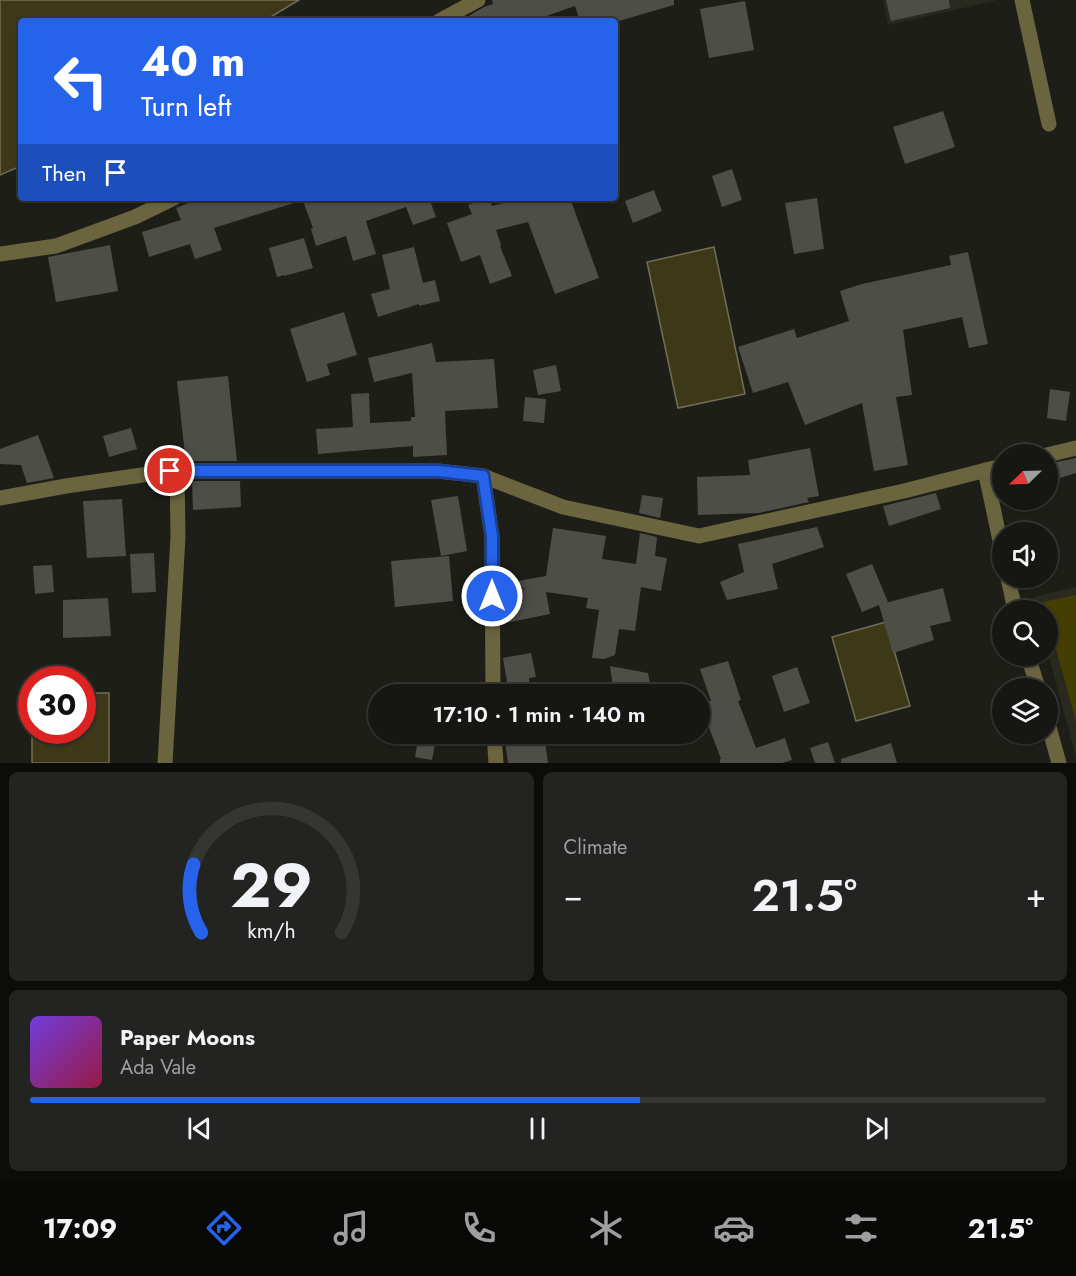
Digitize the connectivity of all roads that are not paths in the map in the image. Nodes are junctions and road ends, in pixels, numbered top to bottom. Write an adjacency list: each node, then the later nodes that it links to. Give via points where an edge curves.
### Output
1 (478, 0): 3 (street)
2 (1022, 0): 4 (street)
3 (445, 18)
4 (1049, 124)
5 (168, 201): 6 (street, via 56,246)
6 (0, 254)
7 (1076, 448): 8 (street)
8 (1058, 452)
9 (992, 468): 10 (street)
10 (985, 470): 12 (street, via 699,536 563,507); 14 (street)
11 (177, 471): 12 (street, via 438,471); 13 (street); 18 (street, via 178,537)
12 (483, 476): 15 (street, via 492,536)
13 (0, 498)
14 (996, 522)
15 (493, 684)
16 (495, 744): 19 (street)
17 (1054, 744): 20 (street)
18 (165, 763)
19 (496, 763)
20 (1059, 763)

